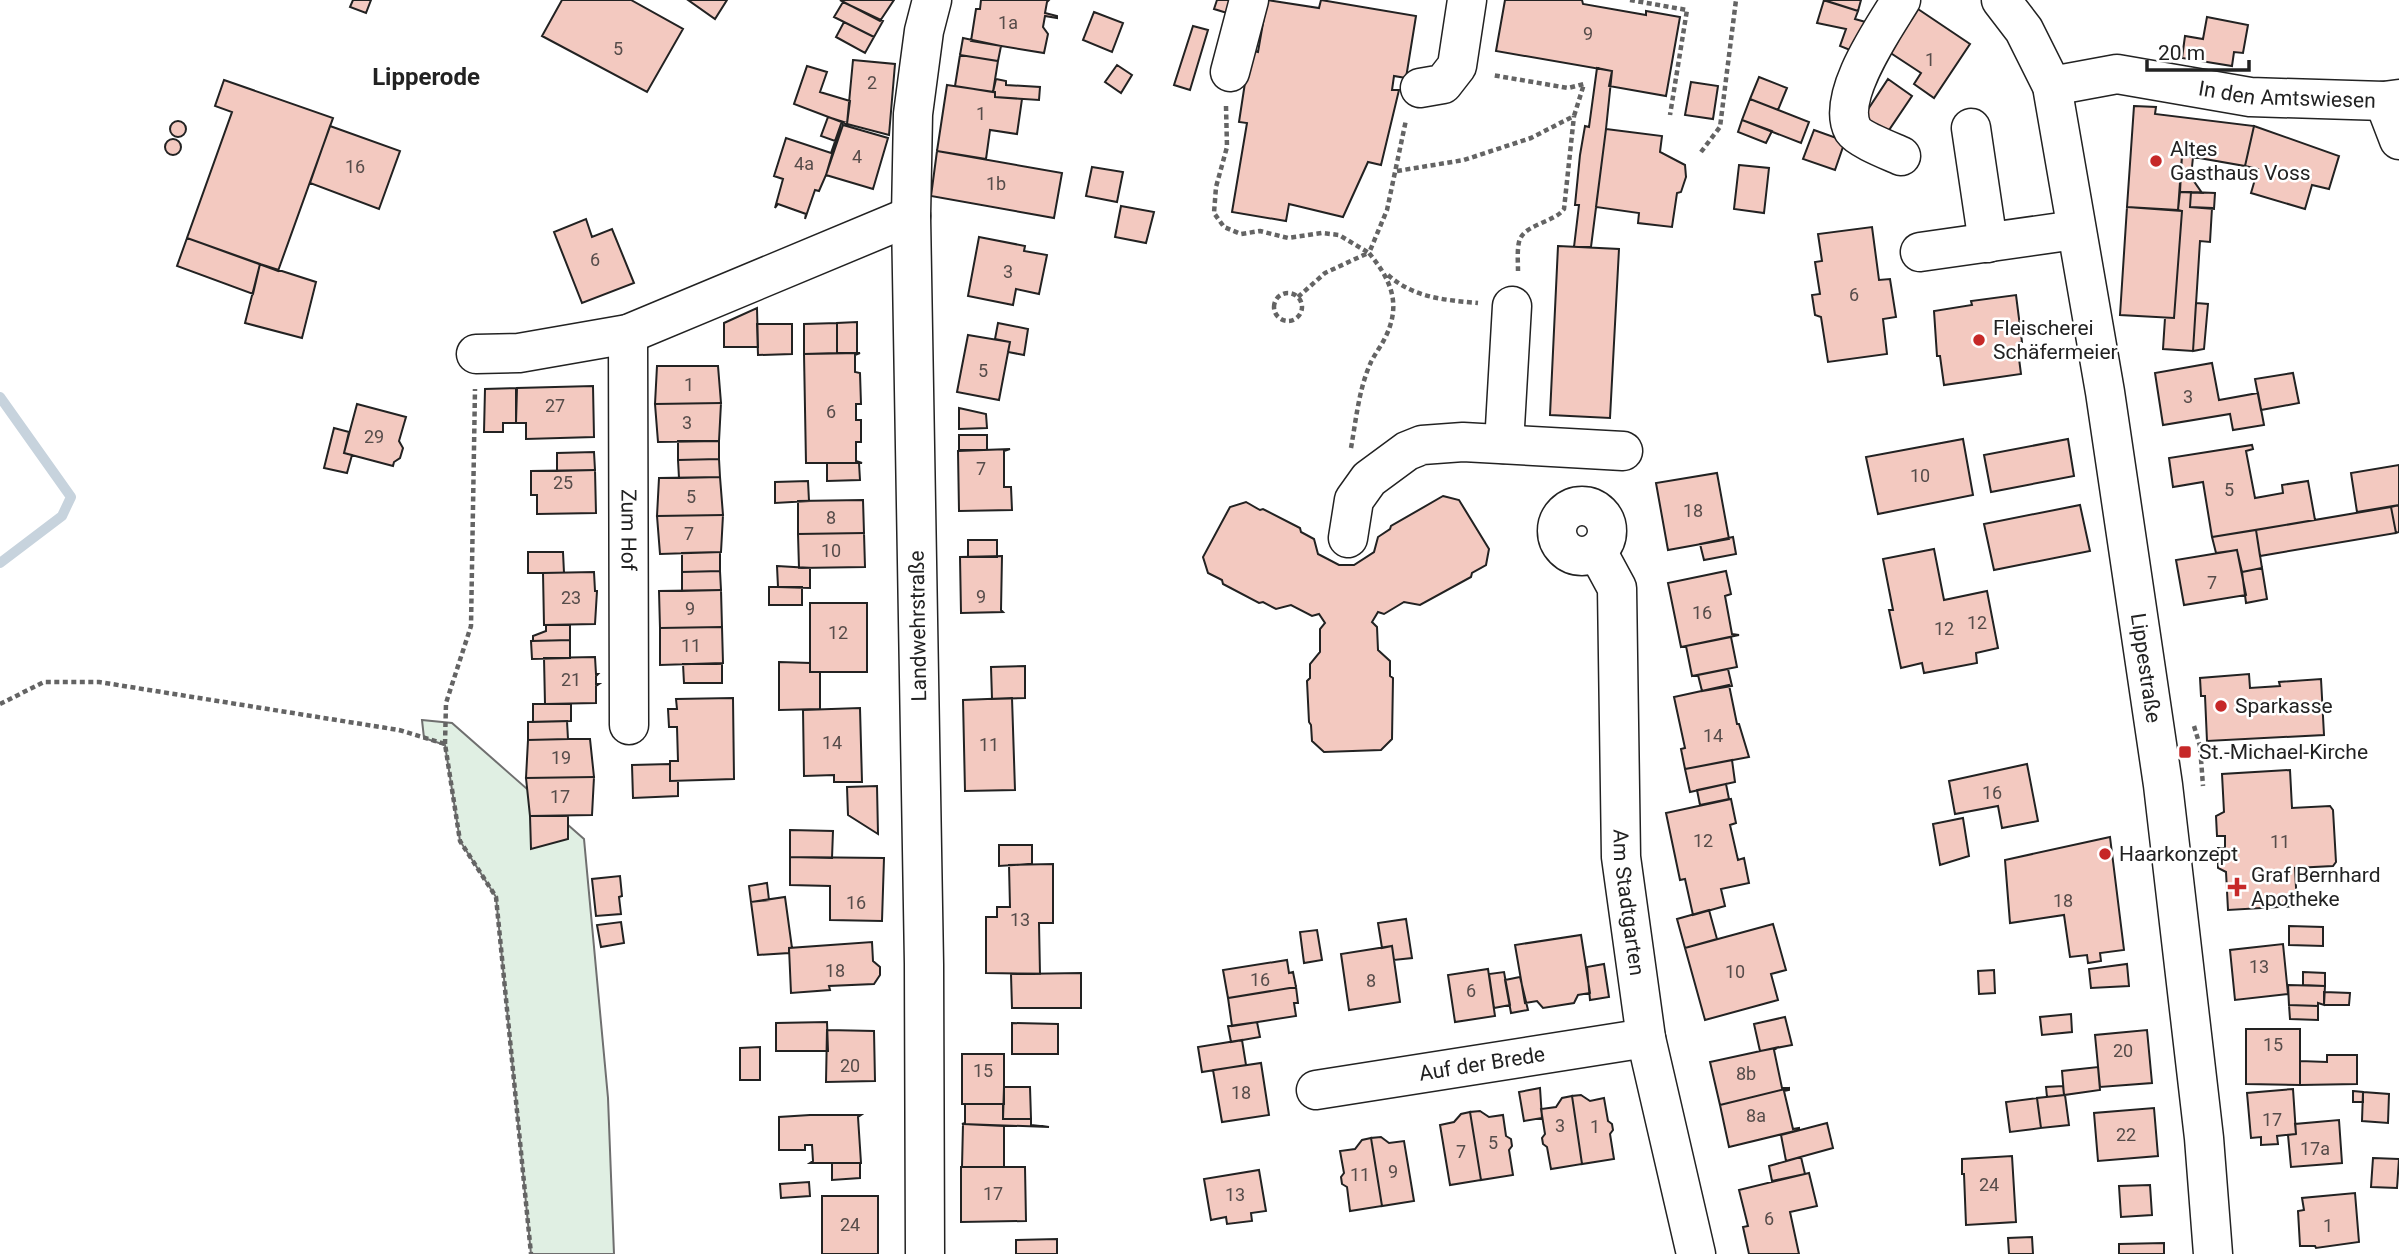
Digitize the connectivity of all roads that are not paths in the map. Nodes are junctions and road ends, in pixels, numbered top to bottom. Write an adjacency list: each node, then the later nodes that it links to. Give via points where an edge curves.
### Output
1 (932, 0): 13 (street, Landwehrstraße, via 913,114)
2 (1249, 0): 6 (street)
3 (1467, 0): 8 (street, via 1457,66 1443,85)
4 (1901, 0): 12 (street, via 1859,73 1851,116 1858,135)
5 (2001, 0): 7 (street, Lippestraße, via 2024,30)
6 (1230, 72)
7 (2052, 86): 9 (street, In den Amtswiesen, via 2117,74 2250,97); 14 (street, Lippestraße)
8 (1420, 89)
9 (2391, 101): 11 (street)
10 (1971, 128): 15 (street)
11 (2399, 140)
12 (1901, 156)
13 (911, 216): 18 (street); 27 (street, Landwehrstraße)
14 (2075, 230): 15 (street); 29 (street, Lippestraße, via 2105,392 2159,750)
15 (1989, 243): 16 (street)
16 (1920, 252)
17 (1512, 306): 20 (street)
18 (628, 334): 19 (street, via 519,353); 24 (street, Zum Hof)
19 (476, 354)
20 (1504, 444): 21 (street); 22 (street, via 1463,442 1422,445 1407,451 1369,479 1354,500)
21 (1623, 451)
22 (1348, 538)
23 (1597, 551): 25 (street, Am Stadtgarten, via 1616,588 1621,857)
24 (629, 725)
25 (1646, 1038): 26 (street, Auf der Brede); 28 (street, Am Stadtgarten)
26 (1316, 1090)
27 (925, 1254)
28 (1696, 1254)
29 (2213, 1254)

